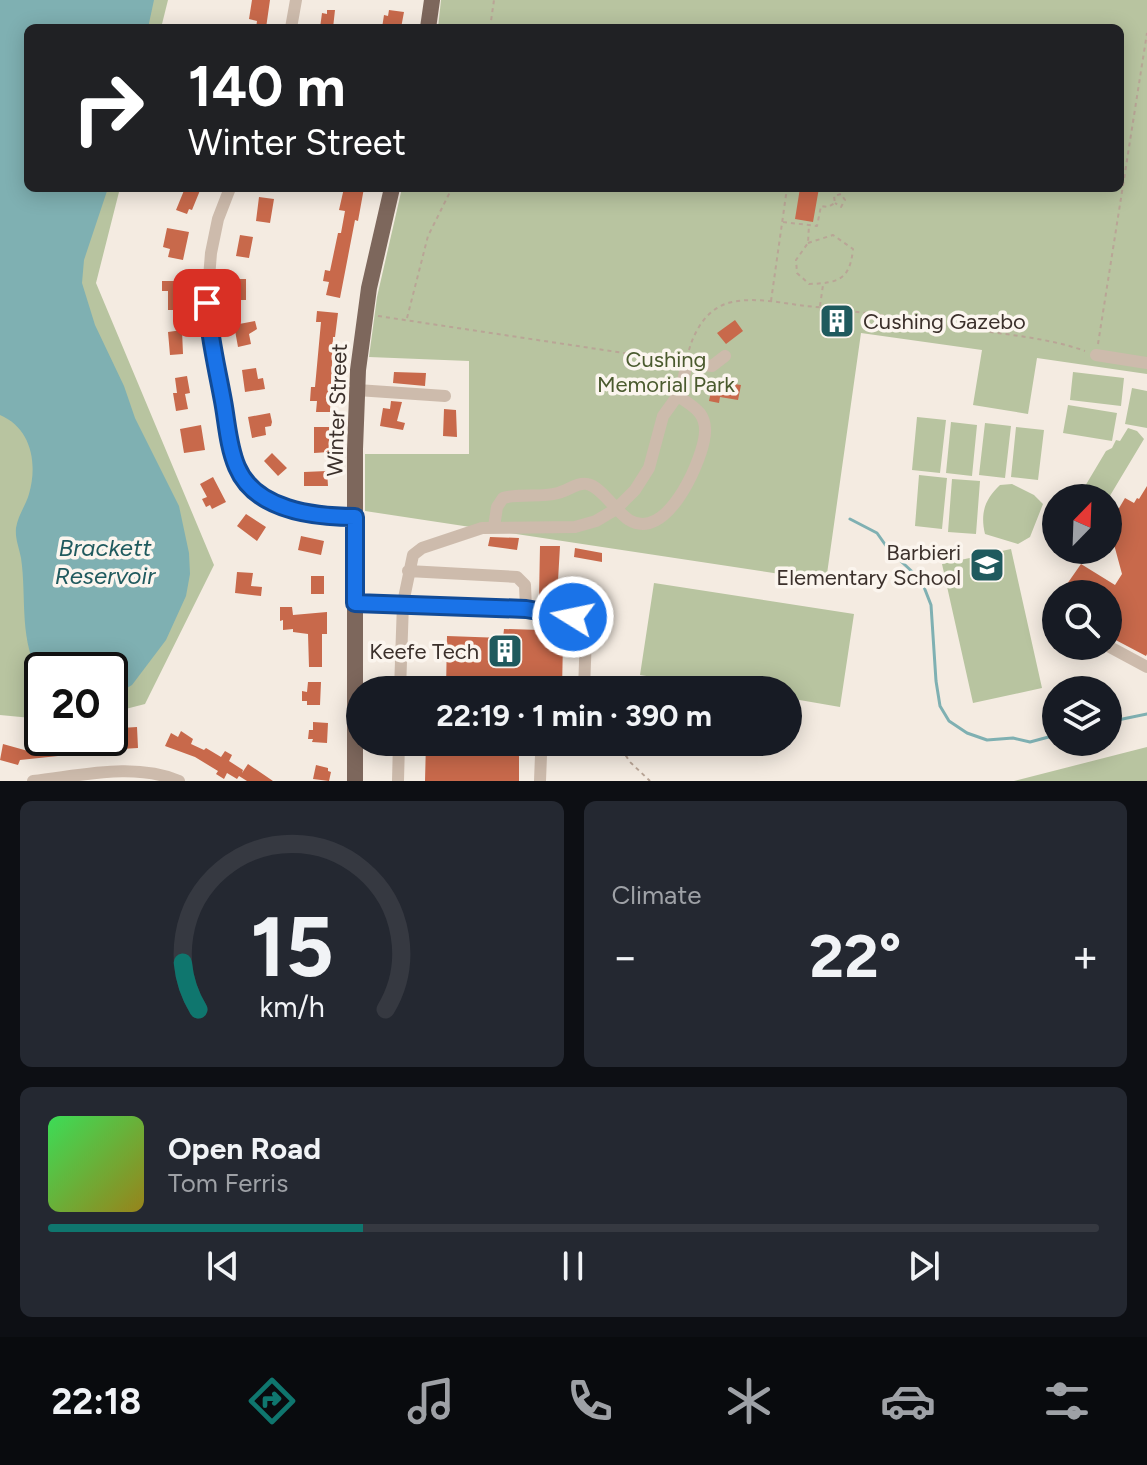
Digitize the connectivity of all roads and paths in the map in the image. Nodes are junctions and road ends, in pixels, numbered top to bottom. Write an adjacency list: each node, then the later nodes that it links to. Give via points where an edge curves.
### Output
1 (296, 0): 4 (street)
2 (432, 0): 5 (main road)
3 (494, 0): 6 (path)
4 (292, 24)
5 (429, 24)
6 (491, 24)
7 (1147, 33): 8 (path)
8 (1124, 178)
9 (229, 192): 31 (street, via 212,244 207,303 238,470 262,496 282,506)
10 (391, 192): 21 (main road, Winter Street)
11 (450, 192): 22 (path, via 428,236)
12 (786, 192): 15 (path)
13 (1122, 192): 23 (path)
14 (835, 203): 16 (path, via 821,206 817,226)
15 (782, 221): 16 (path); 19 (path)
16 (809, 225): 17 (path)
17 (808, 243): 18 (path, via 796,260 797,273 809,284); 18 (path, via 833,235 853,249 846,274)
18 (823, 283): 20 (path)
19 (771, 302): 20 (path); 25 (path, via 731,302 714,310 696,332)
20 (820, 307): 23 (path, via 1036,340)
21 (364, 314): 22 (path); 27 (main road, Winter Street)
22 (407, 320): 25 (path)
23 (1096, 355): 26 (street)
24 (725, 356): 25 (street, via 712,366)
25 (687, 362): 29 (street)
26 (1147, 363)
27 (357, 390): 28 (street); 31 (main road, Winter Street)
28 (445, 396)
29 (679, 397): 30 (street, via 663,416 643,480); 30 (street, via 700,412 706,424 688,483 651,522 634,522)
30 (616, 509): 32 (street, via 596,521 564,529); 32 (street, via 593,486 583,484 546,495 503,498)
31 (355, 517): 34 (main road, Winter Street)
32 (494, 527): 33 (street, via 422,548 413,555)
33 (408, 571): 35 (street); 36 (street, via 517,577 525,585)
34 (355, 603): 35 (street); 46 (main road, Winter Street)
35 (403, 603): 36 (street); 39 (street)
36 (526, 609): 40 (street, via 568,615 582,624 587,641)
37 (1122, 654): 38 (street)
38 (1147, 667)
39 (400, 676)
40 (585, 676)
41 (399, 756): 47 (street)
42 (541, 756): 48 (street)
43 (626, 756): 49 (path)
44 (33, 781): 45 (street, via 139,771)
45 (179, 781)
46 (355, 781)
47 (398, 781)
48 (540, 781)
49 (650, 781)

